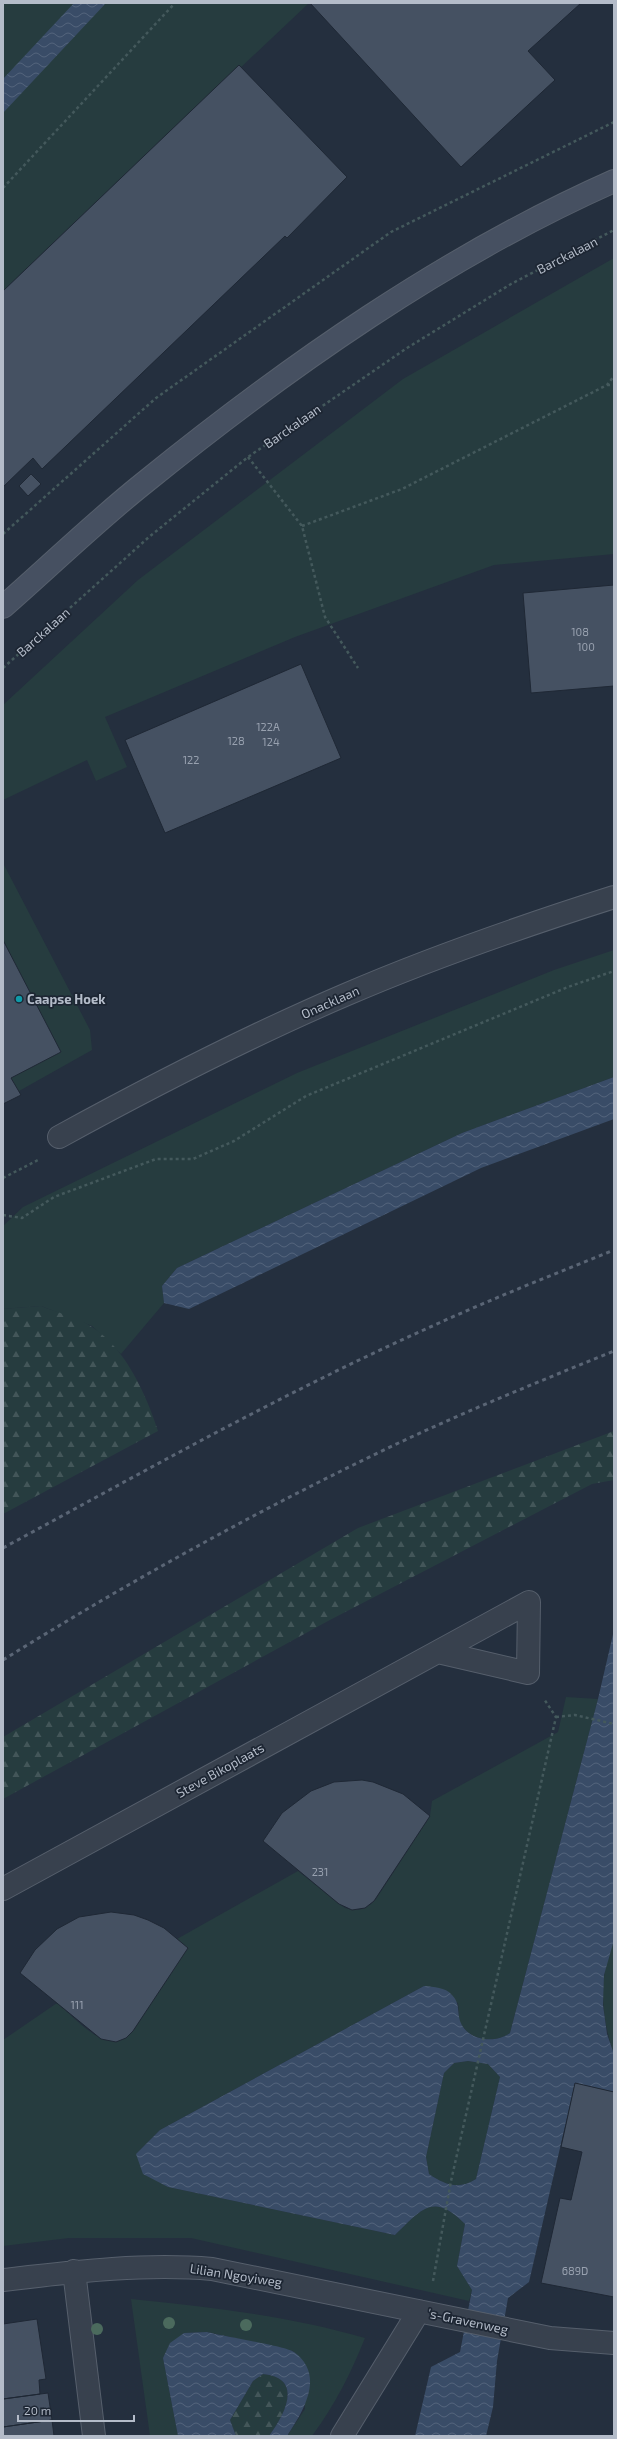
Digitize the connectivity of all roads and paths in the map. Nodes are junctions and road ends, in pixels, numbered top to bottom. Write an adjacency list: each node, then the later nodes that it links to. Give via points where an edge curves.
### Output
1 (175, 3): 4 (path)
2 (614, 122): 11 (path, via 392,232 156,398)
3 (614, 181): 12 (street, via 523,227 442,273 301,361 142,484)
4 (3, 188)
5 (614, 230): 9 (path, Barckalaan, via 511,284 407,348)
6 (614, 376): 7 (path)
7 (606, 385): 8 (path); 10 (path, via 402,489)
8 (614, 385)
9 (248, 457): 10 (path); 13 (path, Barckalaan, via 149,538)
10 (302, 526): 14 (path, via 325,616)
11 (3, 534)
12 (3, 607)
13 (3, 668)
14 (358, 668)
15 (614, 897): 17 (street, Onacklaan, via 462,949 345,995 221,1052)
16 (614, 971): 19 (path, via 568,987 306,1096 234,1141 193,1159 156,1159 54,1197 22,1218)
17 (59, 1137): 18 (path, via 51,1153)
18 (3, 1178)
19 (3, 1215)
20 (438, 1652): 21 (street); 21 (street, Steve Bikoplaats, via 529,1602); 24 (street, Steve Bikoplaats)
21 (528, 1673): 22 (path)
22 (556, 1717): 23 (path, via 575,1715); 27 (path, via 444,2212 433,2281)
23 (614, 1724)
24 (3, 1889)
25 (74, 2272): 26 (street, Lilian Ngoyiweg); 27 (street, Lilian Ngoyiweg, via 179,2266 212,2269); 29 (street)
26 (3, 2280)
27 (419, 2311): 28 (street, 's-Gravenweg, via 574,2341); 30 (street, 's-Gravenweg)
28 (614, 2343)
29 (94, 2436)
30 (342, 2436)

